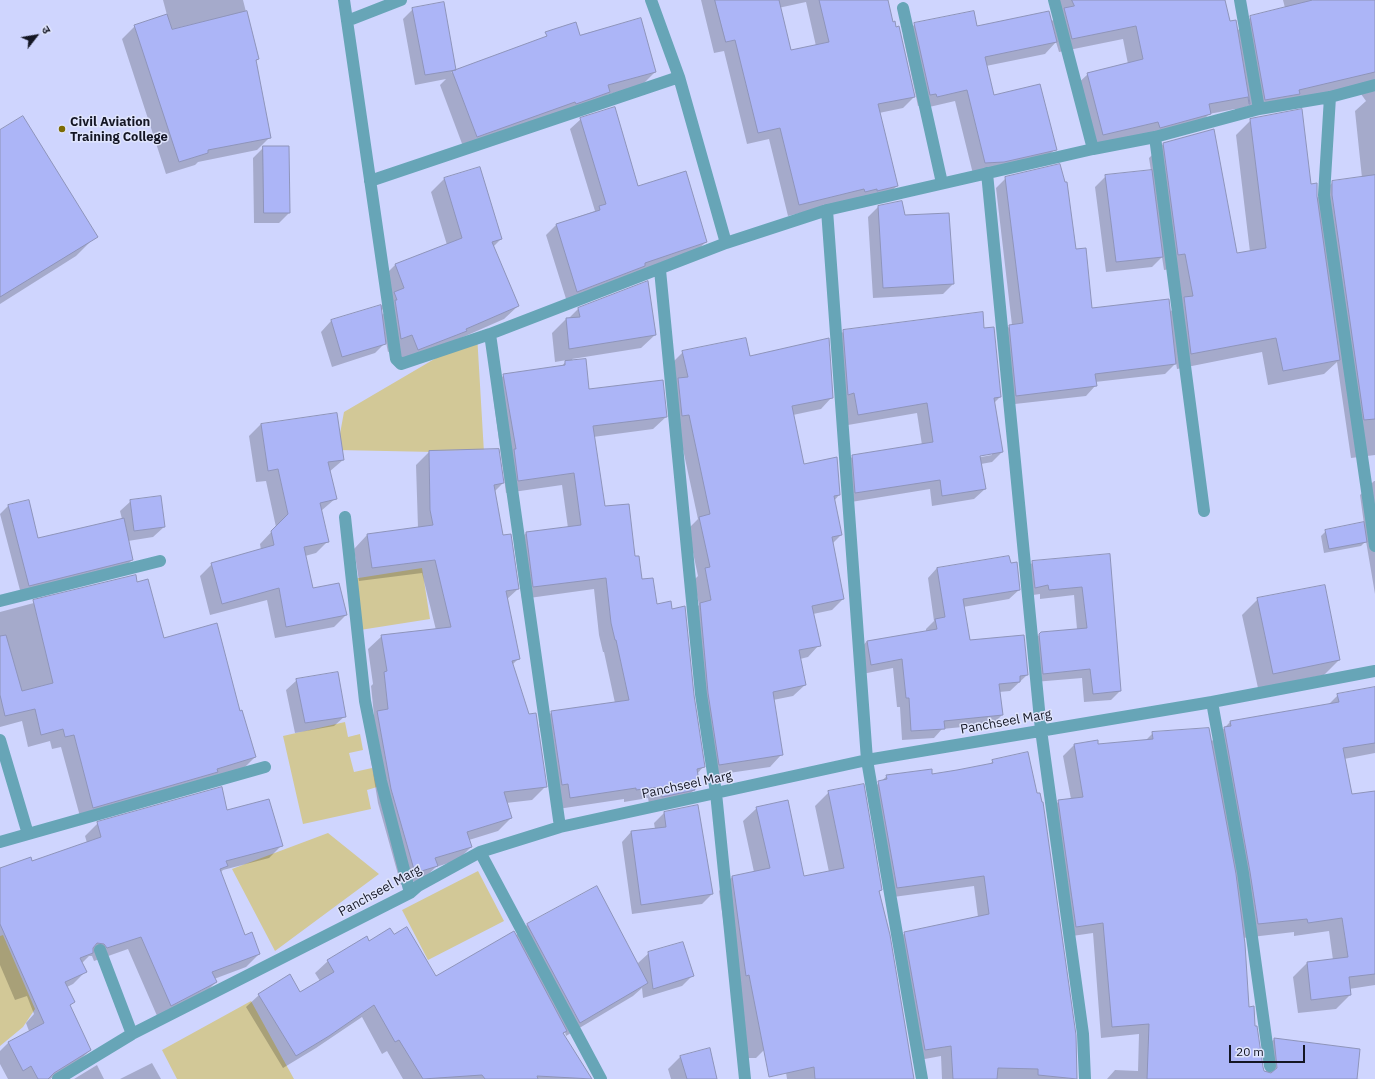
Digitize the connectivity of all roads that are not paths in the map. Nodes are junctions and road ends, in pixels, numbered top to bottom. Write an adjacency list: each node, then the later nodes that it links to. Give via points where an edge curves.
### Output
1 (344, 0): 7 (street)
2 (401, 0): 7 (street)
3 (651, 0): 8 (street)
4 (1054, 0): 13 (street)
5 (1240, 0): 11 (street)
6 (903, 8): 16 (street)
7 (347, 21): 15 (street)
8 (679, 77): 15 (street); 18 (street)
9 (1375, 85): 10 (street)
10 (1330, 97): 11 (street); 23 (street, via 1324,195)
11 (1259, 109): 12 (street)
12 (1155, 137): 13 (street); 21 (street)
13 (1093, 149): 14 (street)
14 (987, 173): 16 (street); 28 (street)
15 (370, 181): 20 (street, via 396,359 401,364)
16 (942, 183): 17 (street)
17 (826, 210): 18 (street); 30 (street)
18 (726, 243): 19 (street)
19 (660, 270): 20 (street); 32 (street, via 701,694)
20 (490, 334): 33 (street)
21 (1204, 511)
22 (346, 517): 37 (street, via 365,701)
23 (1375, 546)
24 (160, 561): 25 (street)
25 (0, 601)
26 (1375, 671): 27 (street, Panchseel Marg)
27 (1212, 702): 28 (street, Panchseel Marg); 40 (street, via 1243,873)
28 (1041, 730): 30 (street, Panchseel Marg); 45 (street, via 1083,1034)
29 (0, 740): 34 (street)
30 (867, 760): 32 (street, Panchseel Marg); 44 (street)
31 (265, 766): 34 (street)
32 (716, 793): 33 (street, Panchseel Marg); 43 (street)
33 (560, 827): 36 (street, Panchseel Marg)
34 (28, 834): 35 (street)
35 (0, 842)
36 (480, 852): 37 (street, Panchseel Marg); 42 (street)
37 (410, 893): 39 (street, Panchseel Marg)
38 (100, 950): 39 (street)
39 (132, 1034): 41 (street, Panchseel Marg)
40 (1270, 1066)
41 (58, 1079)
42 (601, 1079)
43 (745, 1079)
44 (922, 1079)
45 (1085, 1079)

